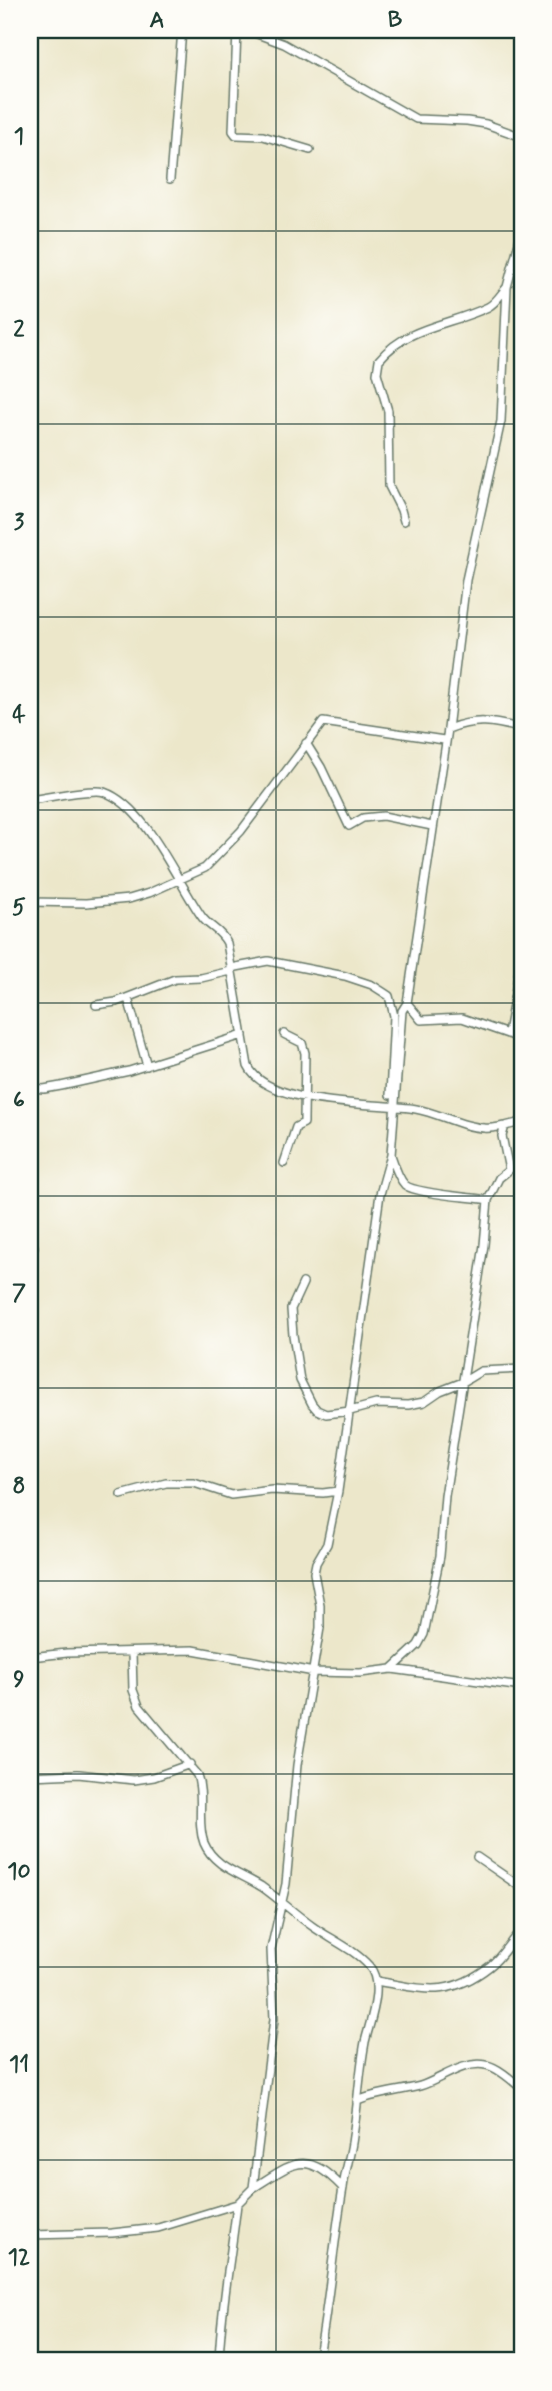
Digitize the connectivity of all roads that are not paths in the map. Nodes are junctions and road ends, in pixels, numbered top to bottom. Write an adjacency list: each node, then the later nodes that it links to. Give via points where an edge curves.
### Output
1 (182, 30): 7 (street)
2 (228, 30): 3 (street)
3 (237, 31): 4 (street); 6 (street, via 233,131)
4 (254, 31): 5 (street, via 416,119 477,122)
5 (522, 137)
6 (310, 150)
7 (170, 178)
8 (522, 231): 9 (street)
9 (507, 287): 10 (street, via 489,307 415,332 379,359 377,373 388,411 388,479); 11 (street, via 501,421 466,580)
10 (404, 522)
11 (448, 729): 12 (street, via 469,721); 13 (street)
12 (522, 729)
13 (444, 740): 14 (street, via 323,722); 16 (street)
14 (306, 743): 16 (street, via 349,825 383,816); 17 (street, via 216,858)
15 (30, 800): 17 (street, via 101,790 122,800 162,849)
16 (432, 826): 22 (street)
17 (179, 880): 18 (street, via 129,899); 20 (street, via 204,920 222,933)
18 (30, 902)
19 (522, 955): 24 (street)
20 (231, 970): 21 (street, via 175,979); 26 (street); 31 (street, via 268,961 345,976 373,985 388,996 394,1026)
21 (128, 998): 23 (street); 28 (street)
22 (407, 1003): 24 (street, via 421,1020 462,1018); 31 (street, via 402,1011)
23 (96, 1005)
24 (508, 1033): 27 (street)
25 (284, 1034): 30 (street, via 304,1046)
26 (243, 1035): 28 (street); 30 (street, via 252,1074 276,1088)
27 (522, 1039)
28 (147, 1066): 29 (street, via 61,1086)
29 (30, 1088)
30 (304, 1096): 31 (street); 35 (street, via 304,1123 296,1127)
31 (392, 1108): 33 (street, via 416,1109 483,1128); 34 (street)
32 (522, 1122): 33 (street)
33 (505, 1126): 36 (street, via 502,1136 509,1170 499,1178)
34 (391, 1155): 36 (street, via 407,1187); 42 (street, via 380,1194)
35 (284, 1163)
36 (488, 1200): 41 (street)
37 (30, 1238): 38 (street)
38 (34, 1247)
39 (303, 1283): 42 (street, via 293,1301 291,1319 300,1380 317,1410 326,1414)
40 (522, 1369): 41 (street, via 487,1370)
41 (463, 1382): 42 (street, via 424,1402 376,1404); 47 (street, via 440,1556 424,1633)
42 (350, 1411): 43 (street)
43 (338, 1492): 44 (street, via 272,1490 231,1495 194,1483 166,1483); 48 (street, via 327,1544 314,1573 320,1628)
44 (121, 1495)
45 (132, 1653): 46 (street); 48 (street, via 193,1650); 50 (street, via 133,1689 139,1706)
46 (30, 1657)
47 (392, 1669): 48 (street); 49 (street)
48 (314, 1672): 54 (street, via 297,1765)
49 (522, 1687)
50 (190, 1764): 51 (street, via 134,1780 79,1774); 54 (street, via 201,1786 202,1835 212,1855)
51 (30, 1776)
52 (477, 1857): 53 (street)
53 (522, 1888)
54 (281, 1903): 56 (street, via 368,1965); 59 (street, via 271,1949 274,2019)
55 (522, 1929): 56 (street, via 492,1965 451,1989)
56 (376, 1981): 58 (street)
57 (522, 2089): 58 (street, via 487,2065 474,2065 423,2085)
58 (358, 2102): 60 (street)
59 (253, 2188): 60 (street, via 308,2162); 61 (street)
60 (342, 2188): 64 (street)
61 (237, 2204): 62 (street, via 158,2228); 63 (street, via 221,2311)
62 (30, 2235)
63 (219, 2361)
64 (317, 2361)

